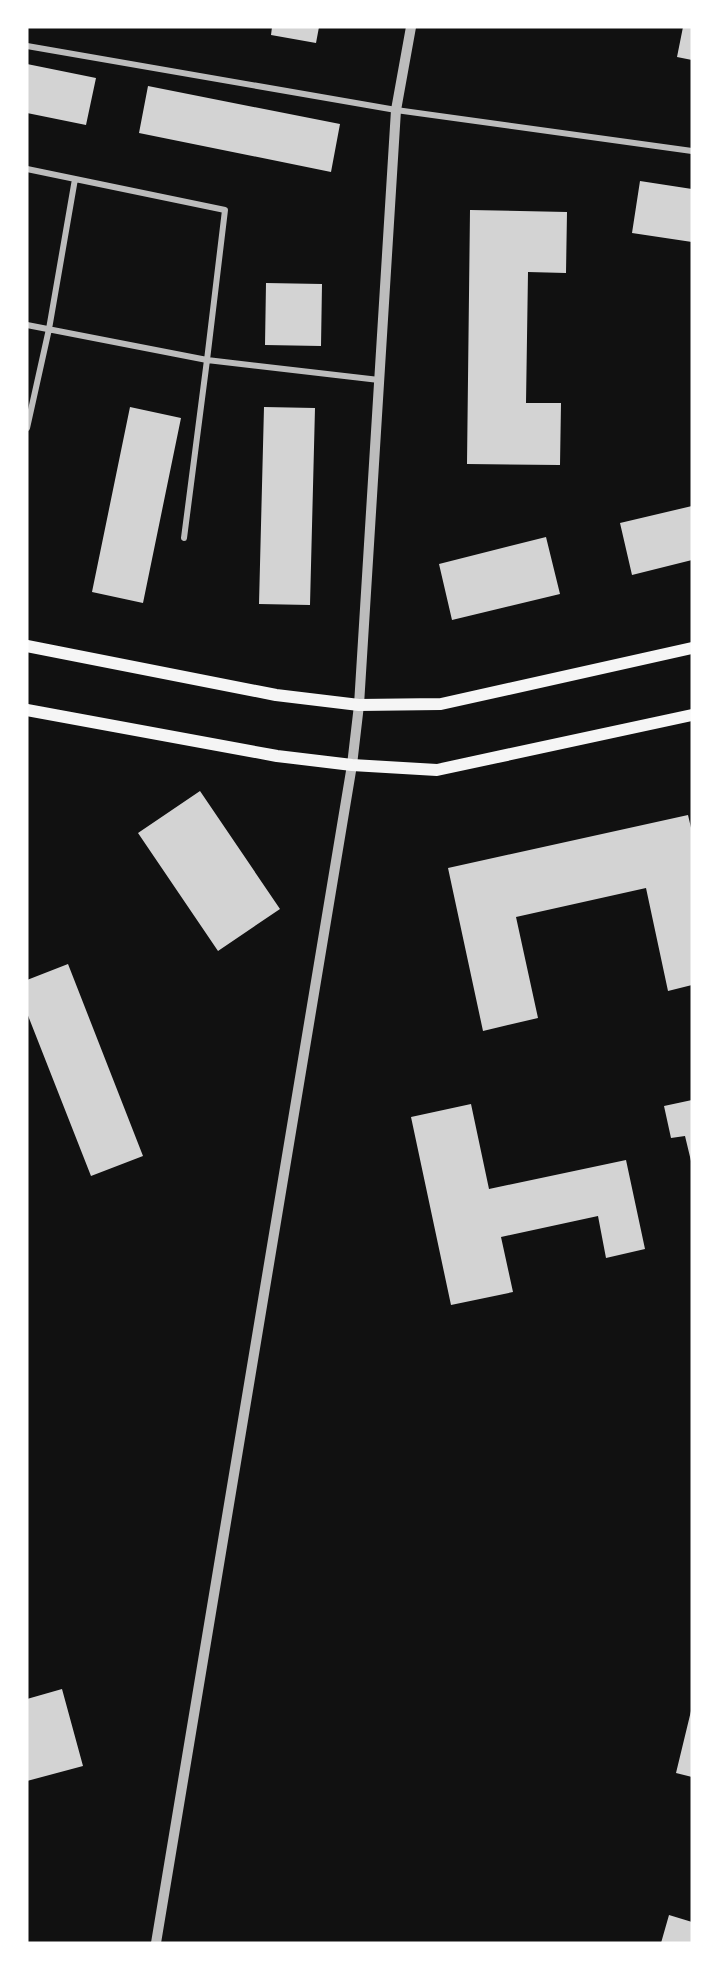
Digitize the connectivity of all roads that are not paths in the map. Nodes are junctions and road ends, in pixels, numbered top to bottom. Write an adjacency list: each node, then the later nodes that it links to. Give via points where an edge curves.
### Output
1 (411, 27): 3 (street)
2 (27, 46): 3 (street)
3 (396, 110): 4 (street); 10 (street)
4 (692, 151)
5 (27, 169): 6 (street)
6 (75, 179): 8 (street); 9 (street, via 225,210)
7 (27, 325): 8 (street)
8 (49, 329): 9 (street); 11 (street)
9 (207, 360): 10 (street); 12 (street)
10 (379, 380): 15 (street)
11 (27, 428)
12 (184, 538)
13 (27, 646): 15 (main road, via 276,694)
14 (692, 648): 15 (main road, via 441,704)
15 (359, 705): 18 (street)
16 (27, 710): 18 (main road, via 278,756)
17 (692, 716): 18 (main road, via 437,770)
18 (352, 765): 19 (street)
19 (156, 1943)

